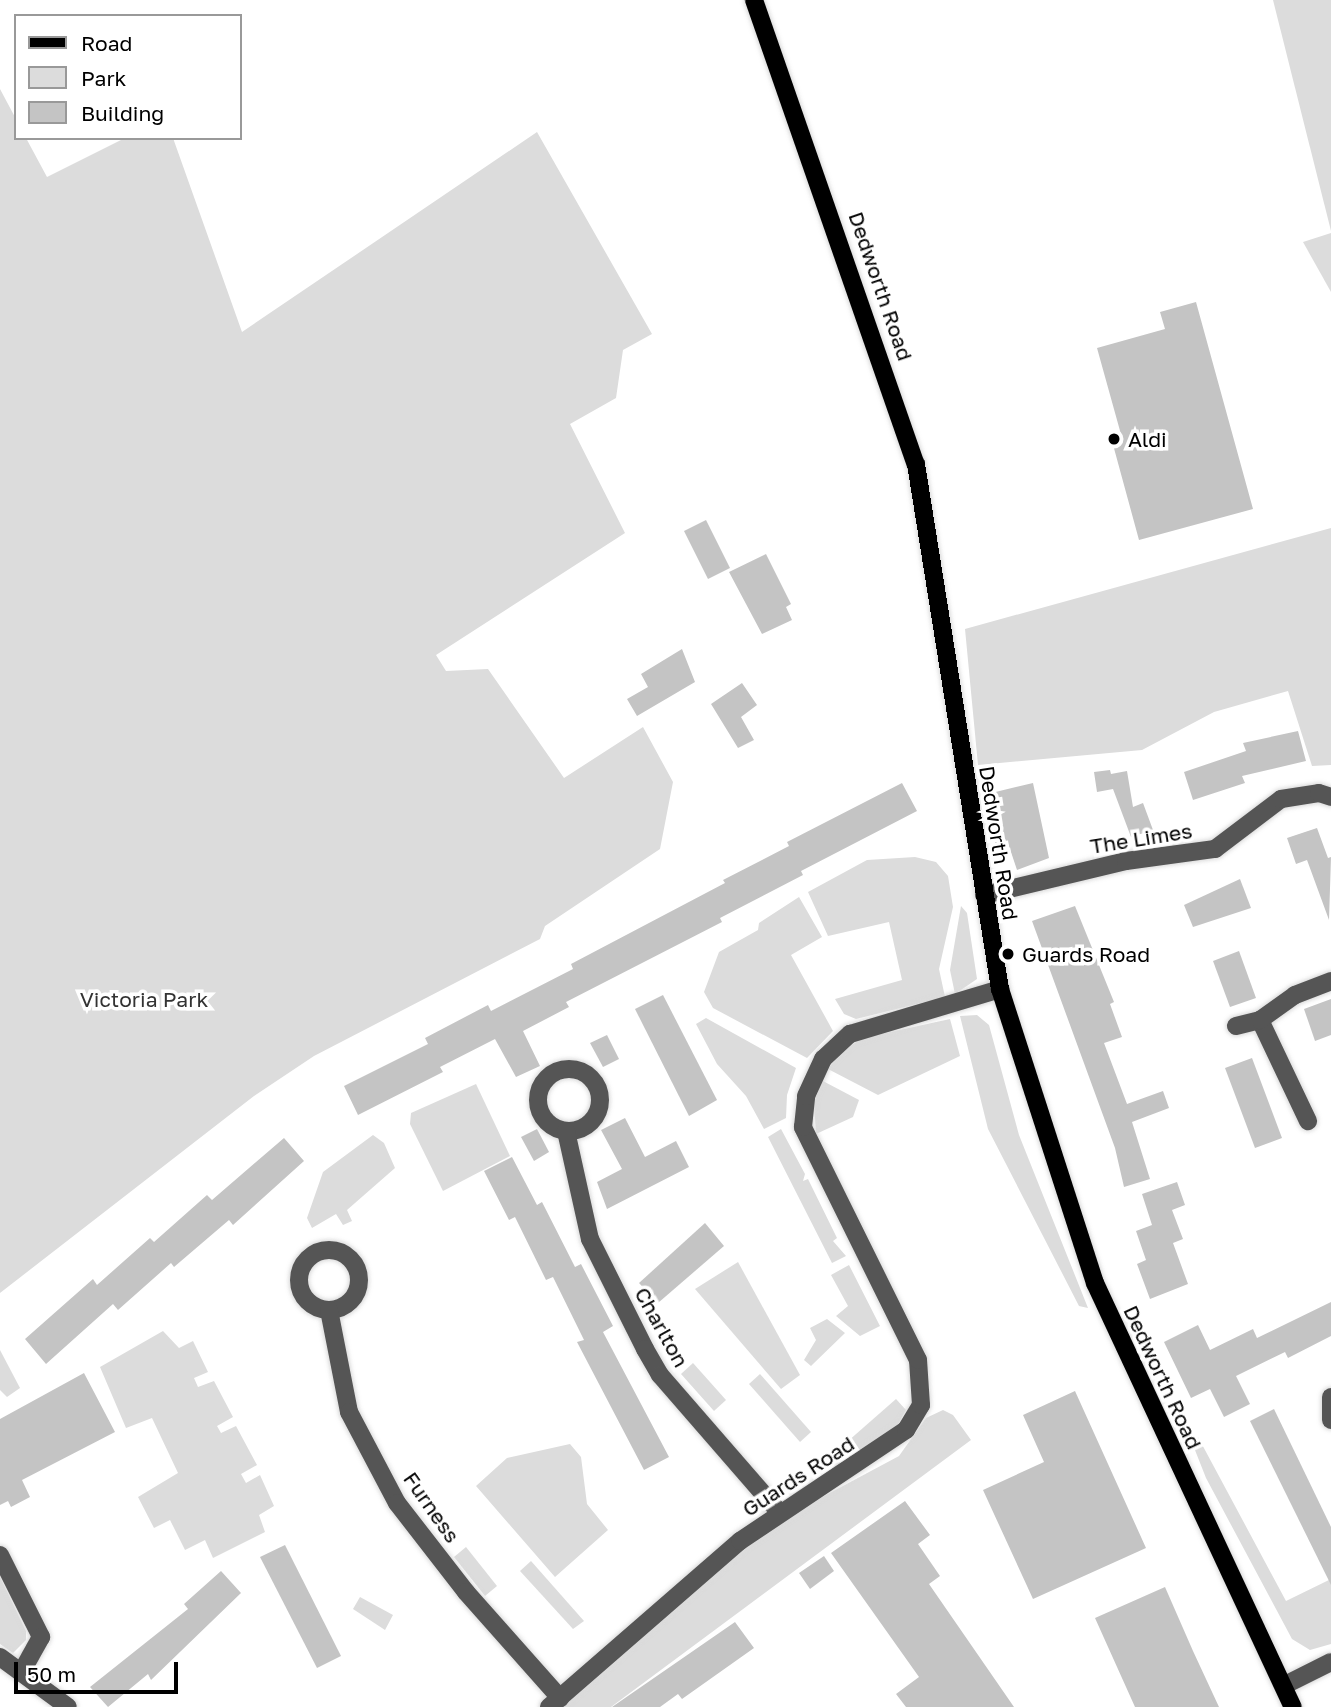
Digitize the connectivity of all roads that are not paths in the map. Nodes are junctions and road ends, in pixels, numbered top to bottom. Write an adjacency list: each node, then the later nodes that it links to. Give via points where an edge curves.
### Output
1 (754, 0): 3 (main road, Dedworth Road, via 916,464)
2 (1331, 797): 3 (street, The Limes, via 1319,793 1281,799 1215,849 1126,861)
3 (984, 895): 5 (main road, Dedworth Road)
4 (1331, 981): 6 (street, via 1295,995)
5 (1000, 989): 13 (street, Guards Road, via 850,1034 823,1059 806,1096 803,1128 918,1360 921,1405 906,1430); 18 (main road, Dedworth Road, via 1095,1283)
6 (1260, 1020): 7 (street); 8 (street)
7 (1236, 1026)
8 (1308, 1121)
9 (566, 1130): 13 (street, Charlton, via 590,1239 645,1349 660,1375)
10 (329, 1310): 19 (street, Furness, via 349,1412 397,1503)
11 (1331, 1397): 12 (street)
12 (1331, 1420)
13 (779, 1512): 19 (street, Guards Road)
14 (0, 1555): 17 (street, via 41,1637)
15 (0, 1657): 17 (street)
16 (1331, 1662): 18 (street)
17 (21, 1673): 20 (street)
18 (1285, 1685): 21 (main road, Dedworth Road)
19 (555, 1702)
20 (68, 1707)
21 (1293, 1707)

